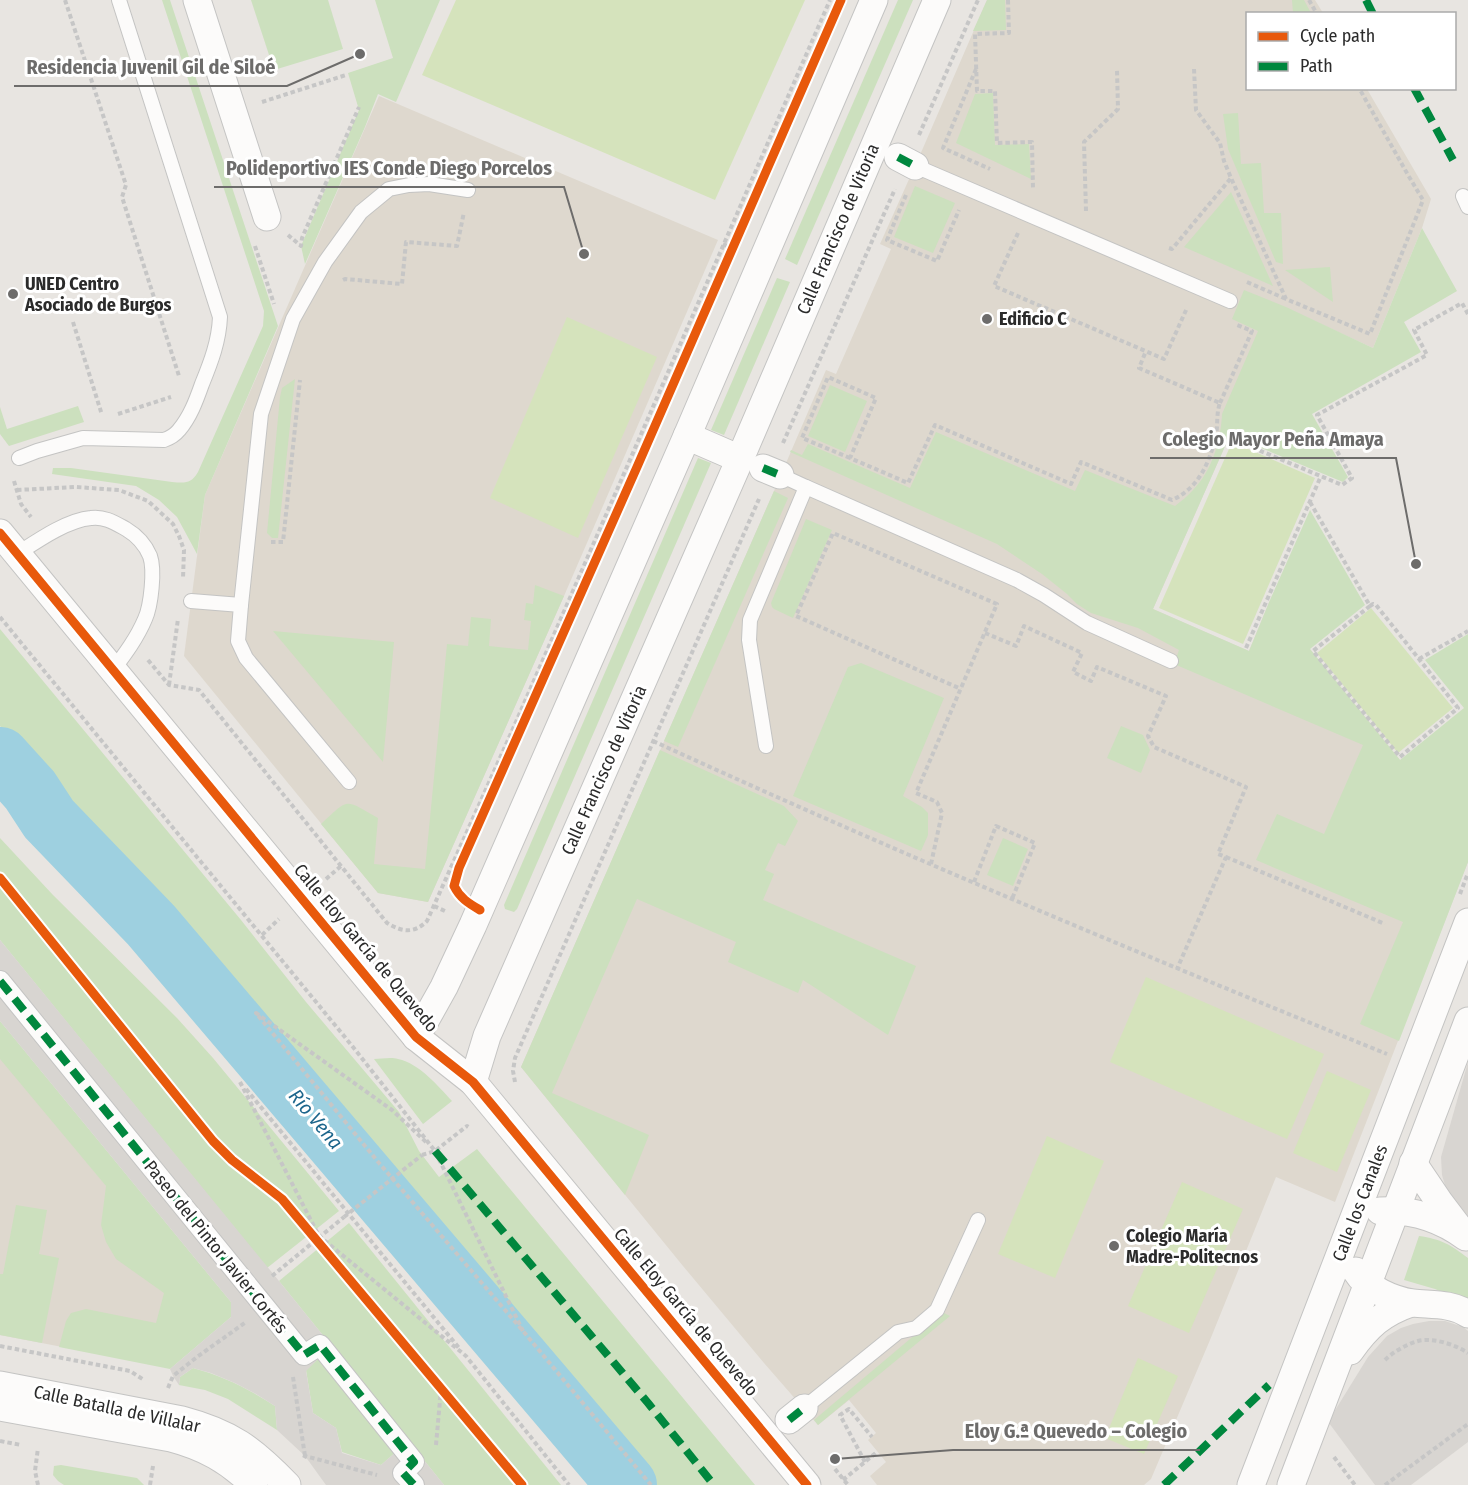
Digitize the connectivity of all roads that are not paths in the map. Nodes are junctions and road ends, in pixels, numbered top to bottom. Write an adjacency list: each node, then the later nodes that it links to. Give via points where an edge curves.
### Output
1 (119, 0): 10 (lane, via 220,317 215,352 192,411 170,438 83,438)
2 (197, 0): 7 (street)
3 (874, 0): 9 (street)
4 (937, 0): 11 (street, Calle Francisco de Vitoria)
5 (907, 169): 8 (lane)
6 (468, 190): 16 (lane, via 429,184 389,189 361,212 325,262 293,319 261,414)
7 (267, 217)
8 (1230, 301)
9 (687, 436): 11 (street); 26 (street, via 480,910)
10 (19, 458)
11 (764, 468): 12 (lane); 27 (street, Calle Francisco de Vitoria, via 488,1036)
12 (806, 487): 17 (lane, via 1017,580 1087,623); 19 (lane, via 750,620 749,640)
13 (0, 533): 14 (street, Calle Eloy García de Quevedo)
14 (17, 554): 18 (street, Calle Eloy García de Quevedo); 18 (lane, via 45,536 93,517 110,520 137,535 150,556 152,597 133,643)
15 (191, 601): 16 (lane)
16 (241, 605): 20 (lane, via 238,641 246,658)
17 (1171, 661)
18 (113, 670): 26 (street, Calle Eloy García de Quevedo)
19 (766, 746)
20 (349, 782)
21 (1468, 922): 23 (street, Calle los Canales)
22 (0, 981): 41 (street, Paseo del Pintor Javier Cortés, via 304,1355 320,1344 414,1462)
23 (1441, 993): 24 (street); 31 (street, Calle los Canales)
24 (1468, 1004)
25 (1468, 1021): 28 (street, Calle los Canales)
26 (416, 1037): 27 (street, Calle Eloy García de Quevedo)
27 (473, 1082): 43 (street, Calle Eloy García de Quevedo)
28 (1413, 1162): 29 (street, Calle los Canales); 32 (street)
29 (1395, 1210): 31 (street, via 1373,1213); 32 (street, via 1429,1217); 33 (street, Calle los Canales)
30 (978, 1220): 39 (lane, via 937,1310 916,1328 898,1332)
31 (1349, 1232): 33 (street, via 1347,1253); 44 (street, Calle los Canales)
32 (1467, 1238)
33 (1368, 1284): 34 (street); 36 (street, Calle los Canales)
34 (1411, 1303): 35 (street, via 1448,1306); 36 (street, via 1378,1318)
35 (1468, 1314)
36 (1335, 1371): 45 (street, Calle los Canales)
37 (0, 1385): 40 (street, Calle Batalla de Villalar, via 204,1426 240,1443 268,1466)
38 (0, 1407): 42 (street, Calle Batalla de Villalar, via 193,1444 211,1452)
39 (796, 1414)
40 (293, 1474)
41 (408, 1479)
42 (254, 1485)
43 (807, 1485)
44 (1251, 1485)
45 (1291, 1485)

